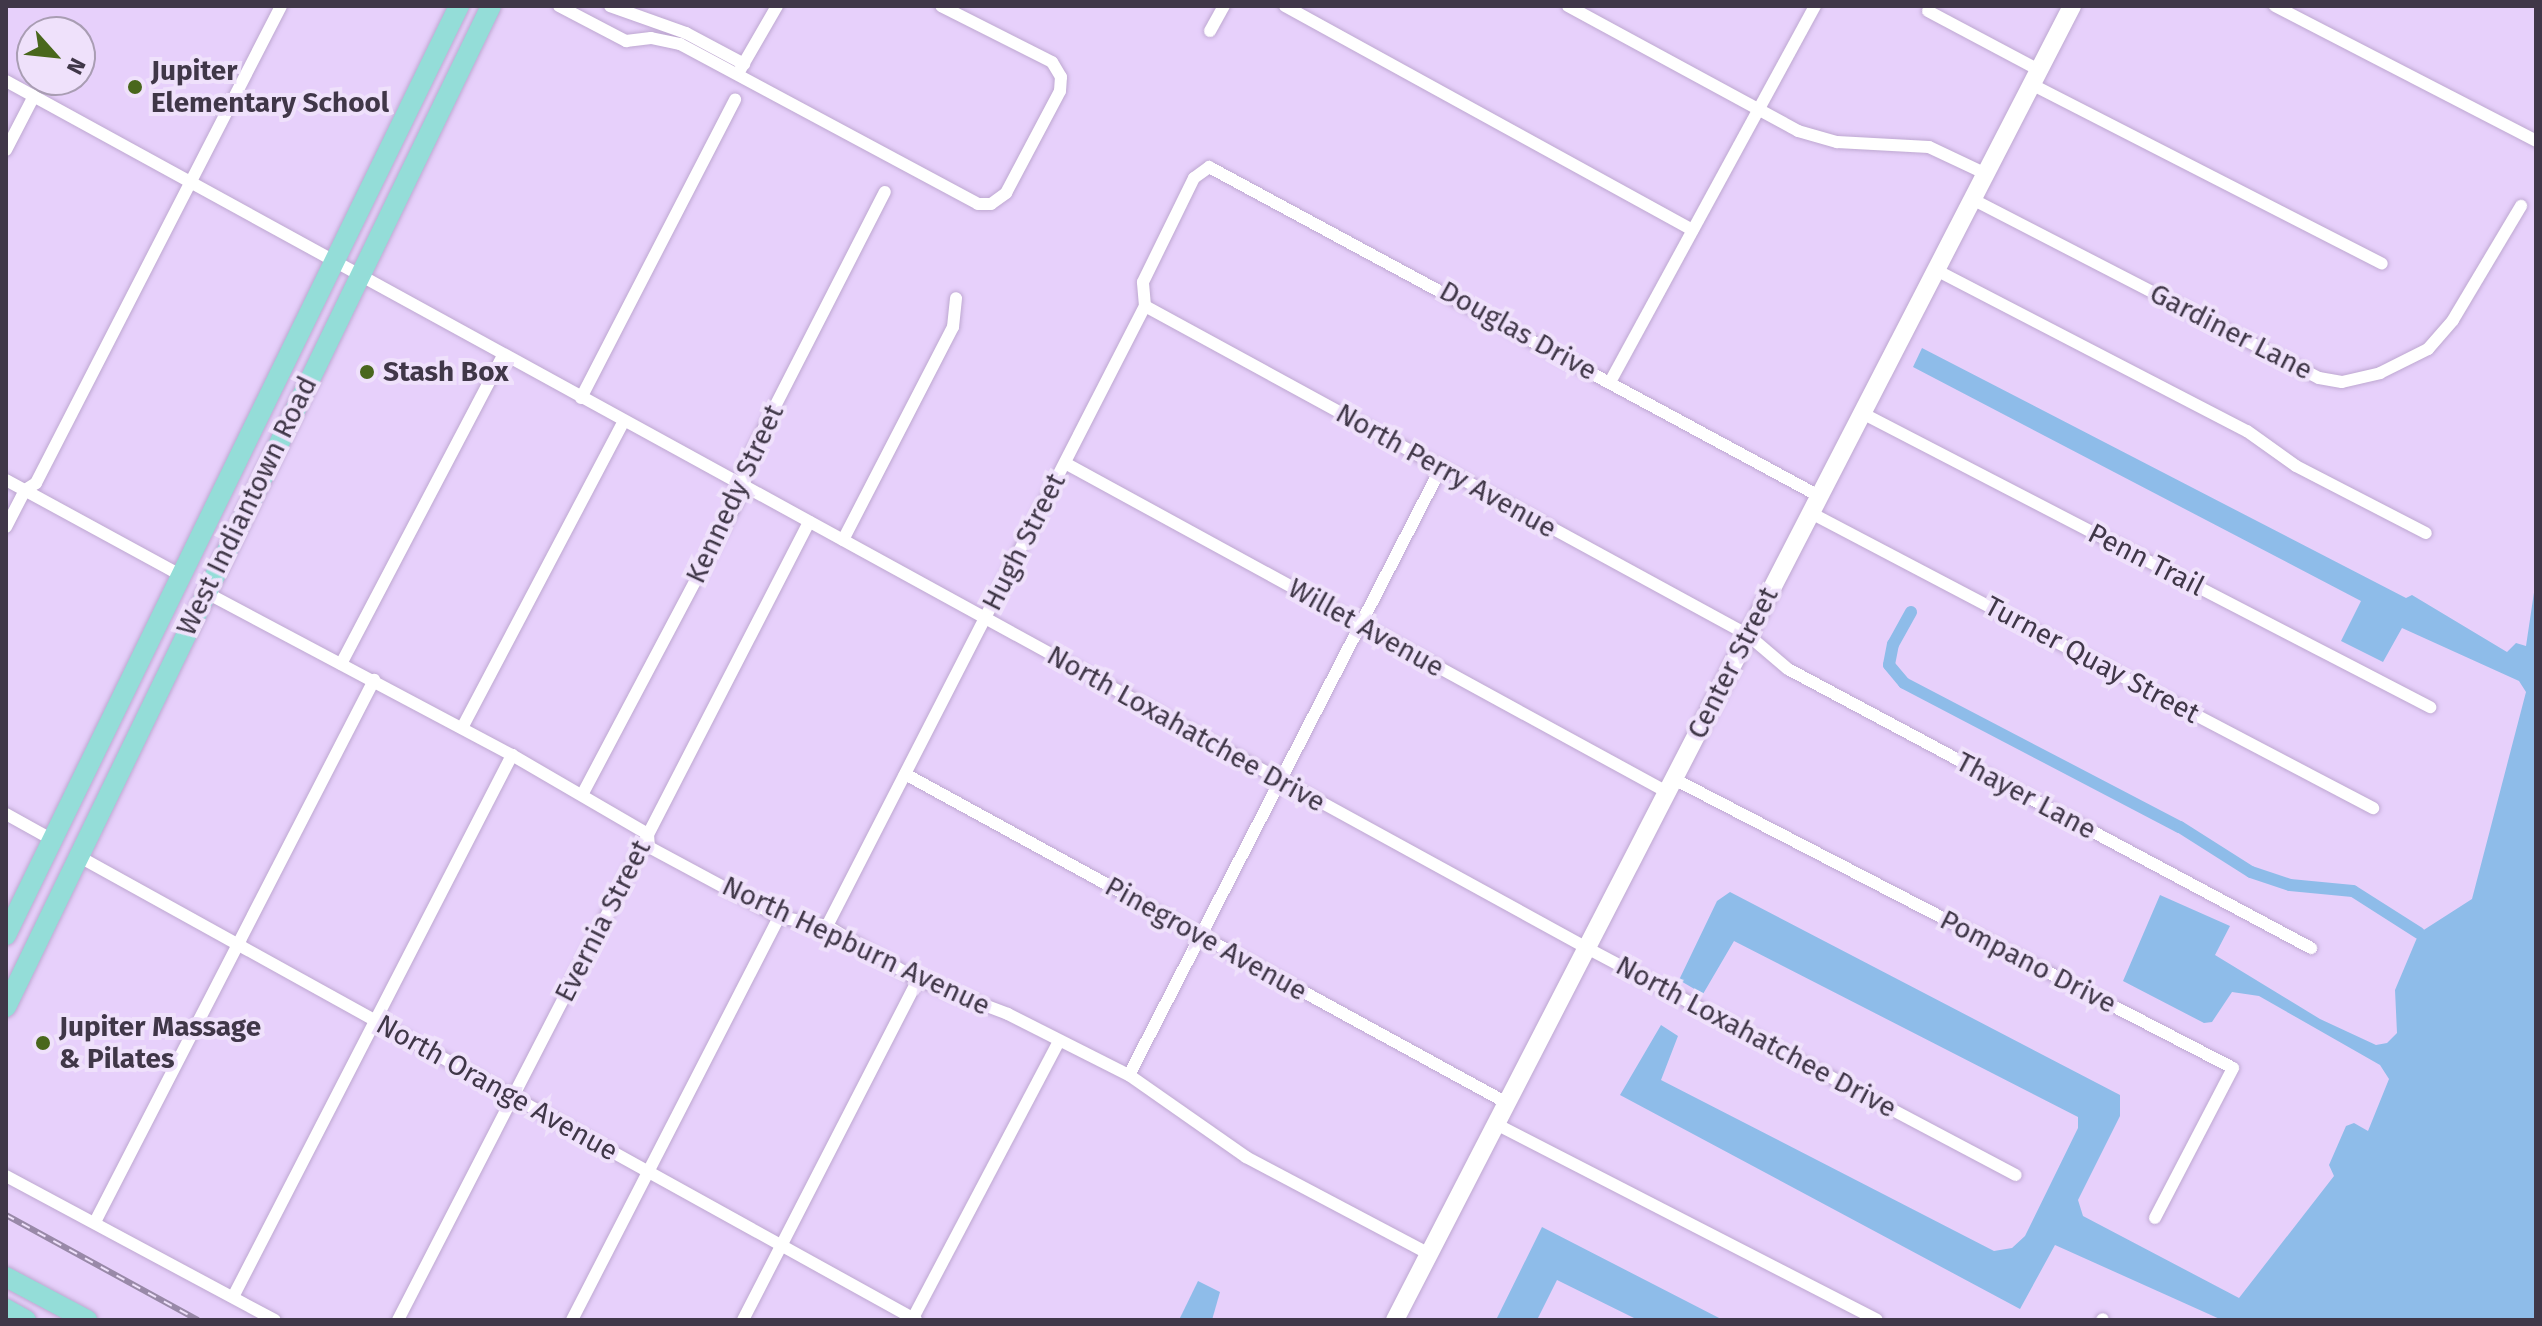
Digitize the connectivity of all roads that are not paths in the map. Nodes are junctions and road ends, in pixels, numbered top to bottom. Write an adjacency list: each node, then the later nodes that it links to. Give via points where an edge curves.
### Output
1 (281, 6): 25 (street)
2 (459, 6): 30 (main road, West Indiantown Road)
3 (491, 6): 33 (main road, West Indiantown Road)
4 (559, 6): 16 (street, via 626,41 651,38 680,44)
5 (610, 6): 16 (street, via 686,33)
6 (777, 6): 16 (street)
7 (941, 6): 16 (street, via 1052,62 1061,77 1060,91 1006,193 991,204 978,204)
8 (1224, 6): 15 (street)
9 (1285, 6): 29 (street)
10 (1568, 6): 20 (street)
11 (1815, 6): 20 (street)
12 (2072, 6): 17 (street, Center Street)
13 (2275, 6): 21 (street)
14 (1928, 11): 17 (street)
15 (1210, 31)
16 (741, 68)
17 (2035, 77): 24 (street, Center Street); 31 (street)
18 (34, 96): 22 (street); 25 (street, North Loxahatchee Drive)
19 (735, 99): 38 (street)
20 (1758, 110): 24 (street, via 1812,136 1929,147); 29 (street)
21 (2536, 141)
22 (6, 150)
23 (1216, 167): 35 (street, Hugh Street, via 1194,178 1143,282); 37 (street, Douglas Drive)
24 (1986, 174): 27 (street, Center Street)
25 (190, 182): 30 (street, North Loxahatchee Drive); 45 (street, via 36,483)
26 (885, 192): 44 (street, Kennedy Street, via 744,467)
27 (1972, 199): 28 (street, Gardiner Lane, via 2319,378 2342,382 2380,373 2428,349 2453,320); 32 (street, Center Street)
28 (2521, 206)
29 (1693, 230): 37 (street)
30 (335, 263): 33 (street, North Loxahatchee Drive); 51 (main road, West Indiantown Road)
31 (2382, 264)
32 (1936, 270): 39 (street, Center Street); 49 (street, via 2247,431 2296,466)
33 (359, 277): 36 (street, North Loxahatchee Drive); 52 (main road, West Indiantown Road)
34 (956, 298): 50 (street, via 953,327)
35 (1145, 306): 41 (street, Hugh Street); 42 (street, North Perry Avenue)
36 (503, 355): 38 (street, North Loxahatchee Drive); 57 (street)
37 (1610, 382): 46 (street, Douglas Drive)
38 (581, 398): 40 (street, North Loxahatchee Drive)
39 (1862, 413): 46 (street, Center Street); 59 (street, Penn Trail)
40 (624, 421): 44 (street, North Loxahatchee Drive); 60 (street)
41 (1065, 463): 53 (street, Hugh Street); 54 (street, Willet Avenue)
42 (1441, 468): 54 (street); 55 (street, North Perry Avenue)
43 (6, 480): 45 (street)
44 (745, 487): 47 (street, North Loxahatchee Drive); 65 (street, Kennedy Street)
45 (25, 490): 48 (street); 51 (street)
46 (1815, 504): 55 (street, Center Street); 66 (street, Turner Quay Street)
47 (809, 522): 50 (street, North Loxahatchee Drive); 68 (street, Evernia Street)
48 (6, 527)
49 (2426, 533)
50 (843, 540): 53 (street, North Loxahatchee Drive)
51 (180, 575): 56 (main road, West Indiantown Road)
52 (205, 592): 57 (street, North Hepburn Avenue); 70 (main road, West Indiantown Road)
53 (985, 619): 62 (street, Hugh Street); 63 (street, North Loxahatchee Drive)
54 (1361, 625): 63 (street); 64 (street, Willet Avenue)
55 (1748, 635): 64 (street, Center Street); 77 (street, Thayer Lane, via 1788,669)
56 (144, 650): 69 (main road, West Indiantown Road); 70 (main road, via 140,676 74,819)
57 (341, 664): 58 (street, North Hepburn Avenue)
58 (374, 680): 60 (street, North Hepburn Avenue); 75 (street)
59 (2430, 707)
60 (462, 728): 61 (street, North Hepburn Avenue)
61 (512, 755): 65 (street, North Hepburn Avenue); 81 (street)
62 (905, 774): 72 (street, Hugh Street); 74 (street, Pinegrove Avenue)
63 (1281, 781): 74 (street); 76 (street, North Loxahatchee Drive)
64 (1670, 785): 76 (street, Center Street); 90 (street, Pompano Drive, via 2233,1068)
65 (582, 795): 68 (street, North Hepburn Avenue)
66 (2373, 808)
67 (6, 814): 69 (street)
68 (648, 834): 71 (street, North Hepburn Avenue, via 649,847); 84 (street, Evernia Street)
69 (53, 840): 73 (main road, West Indiantown Road); 79 (main road, via 56,871)
70 (78, 856): 75 (street, North Orange Avenue); 80 (main road, West Indiantown Road)
71 (779, 917): 72 (street, North Hepburn Avenue); 87 (street)
72 (827, 926): 78 (street, North Hepburn Avenue)
73 (6, 935)
74 (1202, 937): 83 (street); 85 (street, Pinegrove Avenue)
75 (238, 944): 81 (street, North Orange Avenue); 91 (street)
76 (1587, 948): 85 (street, Center Street); 88 (street, North Loxahatchee Drive)
77 (2311, 948)
78 (918, 980): 82 (street, North Hepburn Avenue, via 1008,1014); 92 (street)
79 (6, 983)
80 (6, 1007)
81 (375, 1020): 84 (street, North Orange Avenue); 95 (street)
82 (1059, 1041): 83 (street, North Hepburn Avenue); 103 (street)
83 (1129, 1075): 93 (street, North Hepburn Avenue, via 1246,1157)
84 (513, 1097): 87 (street, North Orange Avenue); 100 (street, Evernia Street)
85 (1507, 1103): 86 (street, Center Street)
86 (1496, 1124): 93 (street, Center Street); 105 (street)
87 (648, 1172): 92 (street, North Orange Avenue); 101 (street)
88 (2016, 1175)
89 (6, 1176): 91 (street)
90 (2155, 1218)
91 (95, 1222): 95 (street)
92 (781, 1245): 102 (street); 103 (street, North Orange Avenue)
93 (1429, 1254): 104 (street, Center Street)
94 (6, 1277): 98 (main road)
95 (233, 1297): 99 (street)
96 (6, 1309): 97 (main road)
97 (26, 1320)
98 (87, 1320)
99 (275, 1320)
100 (398, 1320)
101 (572, 1320)
102 (743, 1320)
103 (914, 1320)
104 (1395, 1320)
105 (1877, 1320)

